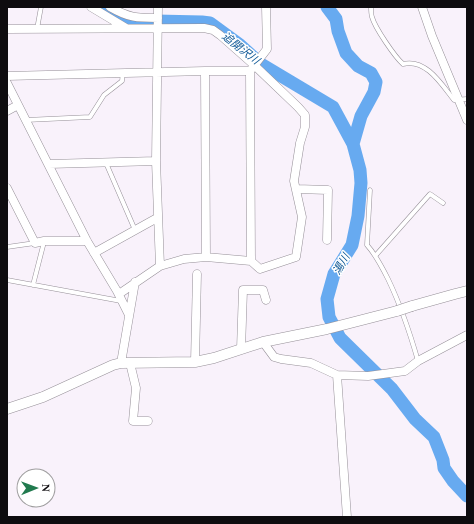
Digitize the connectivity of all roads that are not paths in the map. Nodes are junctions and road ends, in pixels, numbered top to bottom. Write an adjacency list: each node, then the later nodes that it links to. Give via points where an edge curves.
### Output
1 (41, 7): 11 (lane)
2 (91, 7): 9 (street)
3 (158, 7): 8 (street)
4 (266, 7): 12 (street, via 267,49)
5 (371, 7): 18 (lane, via 372,17 398,60 403,64 410,62 420,65 454,100)
6 (112, 8): 8 (street, via 133,18)
7 (425, 8): 18 (street)
8 (158, 23): 9 (street); 12 (street, via 213,30); 15 (street)
9 (127, 28): 11 (street)
10 (7, 29): 11 (street)
11 (37, 29)
12 (255, 64): 13 (street); 27 (street, via 305,115 294,181); 40 (street)
13 (205, 70): 15 (street); 39 (street)
14 (123, 72): 15 (street); 16 (street); 21 (lane, via 122,81 104,95 90,117)
15 (157, 72): 23 (street)
16 (7, 76)
17 (7, 83): 19 (street)
18 (463, 99): 22 (street)
19 (18, 105): 20 (street); 21 (street)
20 (7, 111)
21 (26, 120): 25 (street)
22 (467, 120)
23 (156, 161): 24 (street); 30 (street)
24 (106, 162): 25 (street); 31 (lane)
25 (49, 164): 32 (street)
26 (7, 188): 35 (street)
27 (296, 189): 33 (street, via 328,190); 40 (street, via 302,217 296,257 260,269)
28 (370, 190): 38 (lane, via 367,244)
29 (443, 203): 38 (lane, via 430,194)
30 (157, 218): 31 (street); 41 (street)
31 (135, 230): 37 (street)
32 (87, 240): 34 (street); 37 (street)
33 (327, 240)
34 (44, 241): 35 (street); 45 (lane)
35 (35, 243): 36 (lane)
36 (7, 247)
37 (94, 253): 47 (street)
38 (376, 255): 53 (lane, via 399,302)
39 (206, 257): 40 (street); 41 (street, via 179,260)
40 (251, 261)
41 (160, 266): 44 (street)
42 (197, 274): 54 (street)
43 (7, 280): 45 (lane)
44 (135, 282): 47 (street); 49 (street)
45 (33, 285): 47 (lane)
46 (467, 291): 51 (street, bridge, via 349,324)
47 (120, 298): 49 (street)
48 (266, 300): 52 (street, via 263,290 243,290)
49 (129, 315): 55 (street)
50 (467, 335): 53 (street)
51 (263, 342): 52 (street); 56 (street, via 274,357 311,363)
52 (241, 349): 54 (street)
53 (418, 361): 56 (street, via 405,371 368,376)
54 (195, 362): 55 (street)
55 (126, 363): 57 (street, via 107,367 43,397); 58 (street, via 136,388 133,421)
56 (337, 375): 59 (street)
57 (7, 409)
58 (148, 421)
59 (347, 517)

